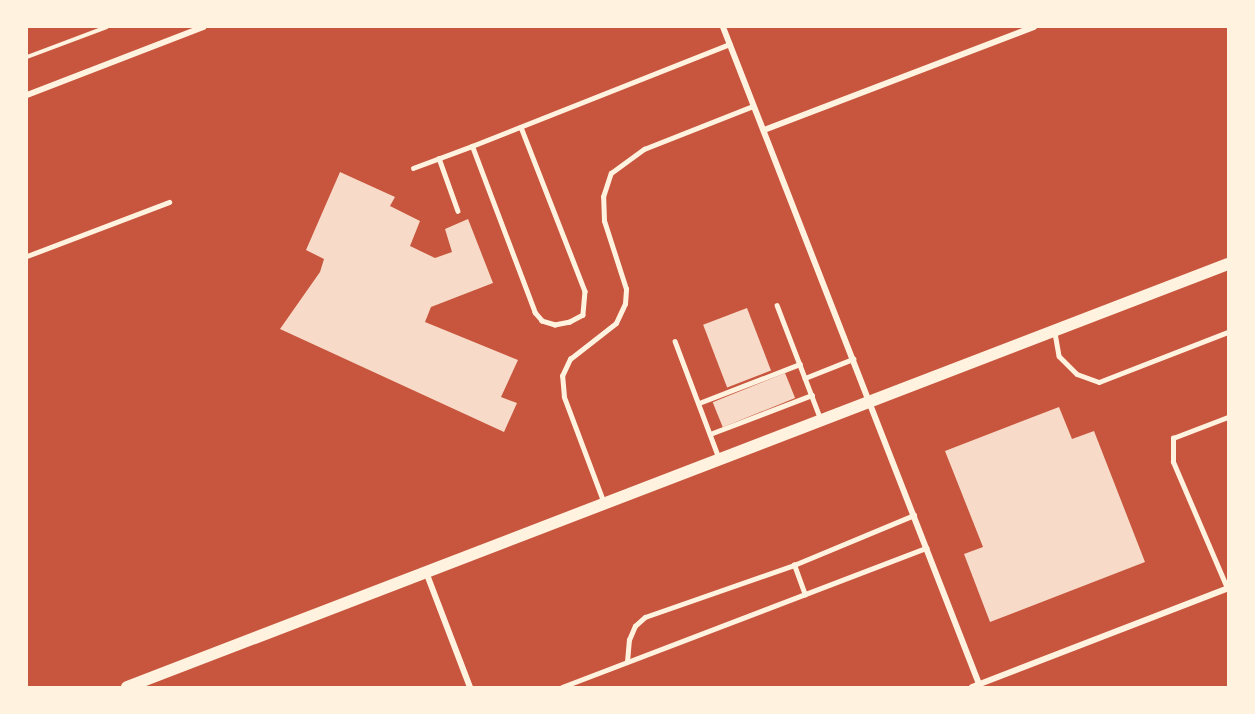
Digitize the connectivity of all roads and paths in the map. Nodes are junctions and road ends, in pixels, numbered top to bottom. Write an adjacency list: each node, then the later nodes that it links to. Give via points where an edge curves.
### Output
1 (107, 27): 6 (path)
2 (203, 27): 7 (street)
3 (723, 27): 5 (street)
4 (1034, 27): 10 (street)
5 (730, 44): 8 (street); 9 (lane)
6 (27, 57)
7 (27, 95)
8 (753, 106): 10 (street); 32 (lane, via 644,149 612,173 603,197 604,221 626,289 625,304 616,323 570,359 562,376 564,397)
9 (521, 127): 11 (lane); 11 (lane, via 585,291 583,315 570,322 555,325 542,321 535,313)
10 (764, 130): 22 (street)
11 (472, 146): 12 (lane)
12 (439, 158): 13 (lane); 15 (lane)
13 (412, 168)
14 (169, 202): 16 (lane)
15 (458, 211)
16 (27, 256)
17 (1228, 264): 19 (main road)
18 (777, 305): 23 (lane)
19 (1054, 331): 20 (lane, via 1059,356 1077,374 1099,382); 26 (main road)
20 (1228, 332)
21 (675, 341): 27 (lane)
22 (853, 359): 24 (lane); 26 (street)
23 (800, 364): 24 (lane); 27 (lane)
24 (805, 378): 25 (lane)
25 (812, 395): 29 (lane); 30 (lane)
26 (869, 402): 29 (main road); 33 (street)
27 (699, 403): 30 (lane)
28 (1228, 417): 37 (lane, via 1173,438 1173,462)
29 (821, 421): 31 (main road)
30 (710, 434): 31 (lane)
31 (720, 461): 32 (main road)
32 (604, 504): 36 (main road)
33 (914, 515): 34 (street); 35 (lane)
34 (926, 549): 38 (lane); 40 (street)
35 (794, 566): 38 (lane); 39 (lane, via 645,617 635,626 629,640)
36 (426, 572): 41 (main road); 42 (street)
37 (1228, 588): 40 (street)
38 (805, 595): 39 (lane)
39 (627, 662): 43 (lane)
40 (979, 684): 44 (street)
41 (127, 687)
42 (470, 687)
43 (562, 687)
44 (972, 687)

